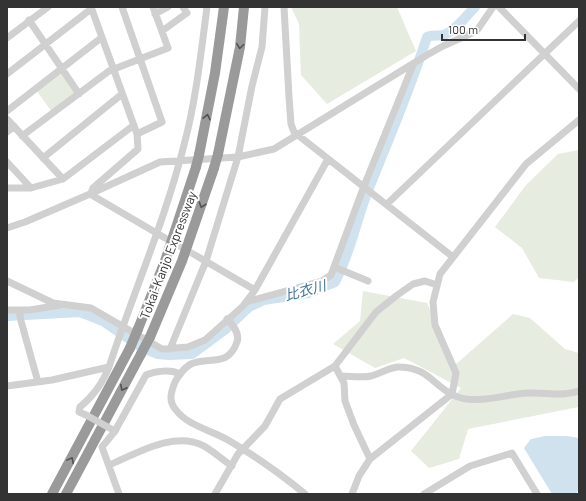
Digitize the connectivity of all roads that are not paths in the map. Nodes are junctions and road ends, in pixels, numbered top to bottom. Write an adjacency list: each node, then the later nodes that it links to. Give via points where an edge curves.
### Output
1 (48, 7): 15 (street)
2 (122, 7): 22 (street)
3 (153, 7): 14 (street)
4 (168, 7): 14 (street)
5 (183, 7): 17 (street, via 187,13)
6 (207, 7): 42 (street, via 191,112)
7 (224, 7): 81 (highway, Tokai-Kanjo Expressway, one-way to 7, bridge, via 130,348 166,261 199,155 215,73)
8 (244, 7): 82 (highway, Tokai-Kanjo Expressway, one-way to 82, bridge, via 238,54 218,154 182,261 150,337)
9 (265, 7): 39 (street, via 262,47)
10 (284, 7): 37 (street, via 289,97)
11 (493, 7): 23 (street, via 472,34 443,46)
12 (499, 7): 21 (street)
13 (91, 8): 19 (street); 20 (street)
14 (155, 14): 17 (street)
15 (29, 20): 18 (street); 20 (street)
16 (579, 21): 21 (street)
17 (162, 32): 22 (street, via 168,48)
18 (7, 38)
19 (101, 38): 24 (street); 25 (street)
20 (45, 43): 24 (street); 26 (street)
21 (545, 55): 27 (street); 49 (street)
22 (141, 59): 25 (street); 36 (street, via 162,122)
23 (413, 64): 37 (street); 45 (street)
24 (62, 68): 28 (street); 30 (street)
25 (113, 69): 28 (street); 29 (street)
26 (7, 74)
27 (579, 89)
28 (79, 94): 38 (street)
29 (122, 94): 33 (street); 40 (street)
30 (7, 111)
31 (7, 119): 34 (street)
32 (579, 120): 54 (street, via 526,164)
33 (134, 125): 36 (street); 44 (street)
34 (14, 126): 35 (street); 38 (street)
35 (7, 132)
36 (137, 134): 48 (street, via 138,149)
37 (296, 135): 39 (street, via 274,149); 41 (street)
38 (22, 136): 40 (street)
39 (238, 157): 42 (street); 55 (street)
40 (43, 158): 44 (street)
41 (328, 159): 45 (street); 60 (street)
42 (179, 160): 48 (street, via 160,162); 51 (street)
43 (7, 162): 47 (street)
44 (63, 179): 47 (street)
45 (364, 186): 49 (street); 56 (street)
46 (7, 188): 47 (street)
47 (31, 188)
48 (90, 194): 50 (street); 51 (street)
49 (387, 204): 54 (street)
50 (7, 228)
51 (156, 234): 52 (street); 66 (street)
52 (165, 238)
53 (195, 255): 55 (street)
54 (453, 257): 59 (street, via 440,274)
55 (206, 261): 60 (street); 67 (street)
56 (334, 267): 58 (street); 61 (street, via 331,275 322,281)
57 (7, 281): 62 (street)
58 (368, 281)
59 (437, 285): 68 (street, via 425,281 413,284 396,296 376,312); 75 (street, via 433,302 435,325 456,373)
60 (255, 290): 61 (street)
61 (246, 302): 65 (street)
62 (62, 305): 64 (street); 66 (street, via 91,308)
63 (7, 310): 64 (street)
64 (19, 310): 72 (street)
65 (227, 319): 67 (street, via 205,340 188,347); 70 (street, via 236,329 238,340 233,351 225,358 191,364)
66 (122, 326): 67 (street, via 162,349); 69 (street)
67 (170, 348)
68 (335, 366): 71 (street); 77 (street, via 280,399 265,426)
69 (109, 367): 72 (street); 76 (street, bridge, via 103,382 92,397 80,407 79,412)
70 (180, 374): 76 (street, via 174,370 146,375); 77 (street, via 170,395 175,410 194,424)
71 (341, 376): 75 (street, via 371,376 399,367 426,373); 78 (street, via 345,387 345,400)
72 (38, 382): 73 (street)
73 (7, 386)
74 (579, 391): 75 (street, via 567,394 515,393 496,398 465,398)
75 (452, 394): 78 (street)
76 (115, 431): 79 (street, via 102,447)
77 (243, 449): 80 (street); 85 (street)
78 (370, 459): 86 (street, via 358,476)
79 (109, 465): 80 (street, via 167,441 203,446); 83 (street)
80 (232, 466): 84 (street)
81 (52, 494)
82 (66, 494)
83 (119, 494)
84 (215, 494)
85 (305, 494)
86 (352, 494)
87 (424, 494): 88 (street, via 470,466 512,453)
88 (537, 494)

